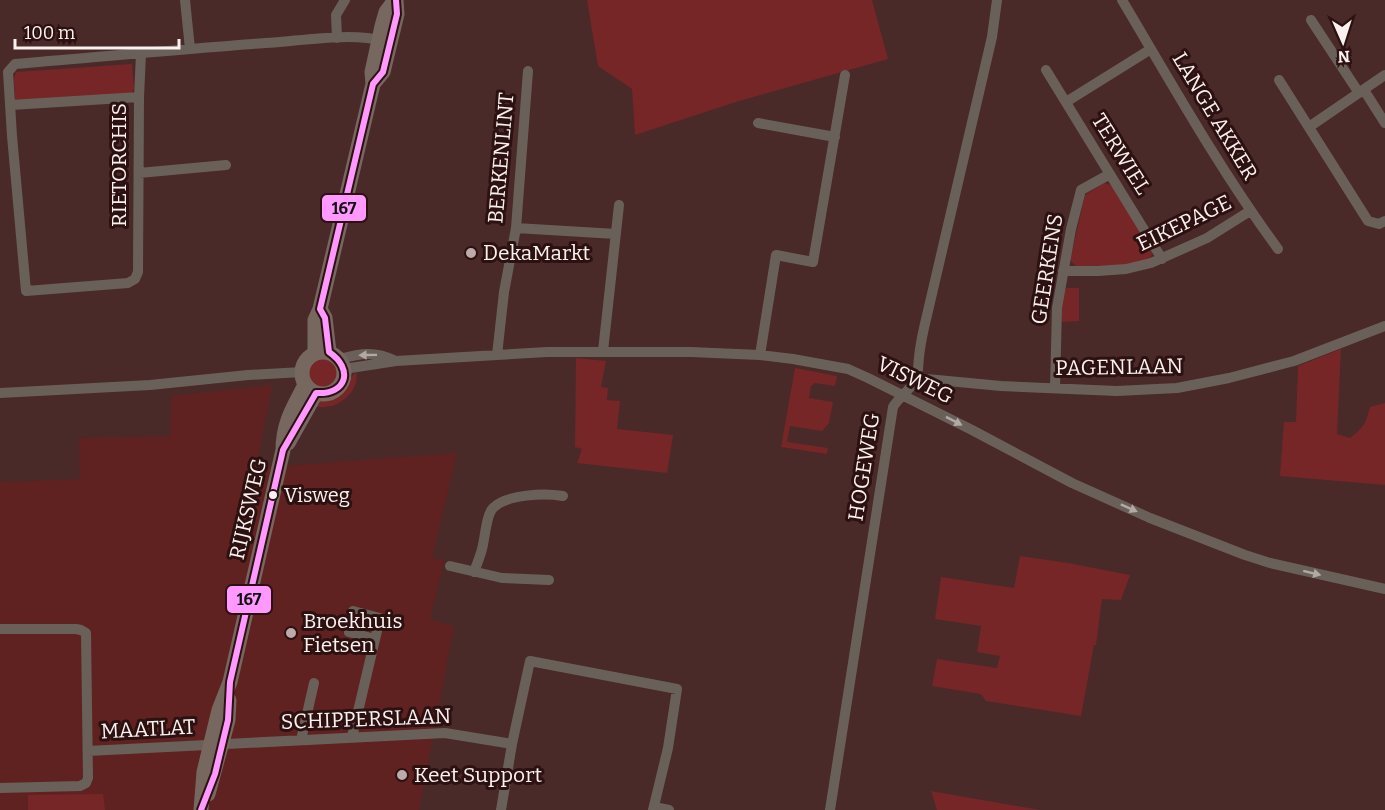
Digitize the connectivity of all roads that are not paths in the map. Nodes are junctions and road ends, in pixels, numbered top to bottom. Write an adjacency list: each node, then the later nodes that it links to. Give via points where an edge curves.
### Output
1 (185, 0): 9 (street)
2 (345, 0): 7 (street, via 336,15)
3 (396, 0): 8 (main road, via 397,14)
4 (998, 0): 41 (street)
5 (1122, 0): 10 (street, LANGE AKKER)
6 (1311, 20): 17 (street)
7 (337, 38): 8 (street); 9 (street)
8 (385, 41): 40 (main road, via 383,72 374,84 320,309)
9 (190, 49): 11 (street)
10 (1151, 49): 19 (street); 29 (street, LANGE AKKER)
11 (141, 54): 18 (street, RIETORCHIS); 20 (street, via 15,64 8,72)
12 (1046, 70): 19 (street, TERWIEL)
13 (528, 71): 31 (street, BERKENLINT)
14 (845, 75): 24 (street)
15 (1385, 75): 17 (street)
16 (1279, 80): 23 (street)
17 (1361, 91): 22 (street); 23 (street)
18 (139, 97): 20 (street); 26 (street, RIETORCHIS)
19 (1066, 102): 27 (street, TERWIEL)
20 (11, 105): 26 (street, RIETORCHIS, via 26,291 128,283 137,276)
21 (758, 123): 24 (street)
22 (1385, 123)
23 (1308, 127): 30 (street, via 1368,221)
24 (835, 137): 39 (street, via 813,262 776,255)
25 (226, 165): 26 (street)
26 (139, 173)
27 (1110, 174): 34 (street, TERWIEL); 35 (street, GEERKENS, via 1081,190)
28 (619, 205): 32 (street)
29 (1250, 211): 33 (street, LANGE AKKER); 34 (street, EIKEPAGE, via 1207,238)
30 (1385, 221)
31 (516, 228): 32 (street); 38 (street, BERKENLINT)
32 (616, 234): 37 (street)
33 (1278, 249)
34 (1162, 259): 35 (street, EIKEPAGE, via 1135,268)
35 (1063, 272): 43 (street, GEERKENS, via 1057,308)
36 (1385, 326): 43 (street, PAGENLAAN, via 1294,361 1187,386 1117,391)
37 (603, 351): 38 (street, VISWEG); 39 (street, VISWEG)
38 (496, 355): 40 (street, VISWEG, via 396,361)
39 (760, 355): 45 (street, VISWEG, via 848,369)
40 (332, 358): 42 (main road, via 306,360); 42 (main road, via 343,382 336,391 325,395)
41 (916, 378): 43 (street, PAGENLAAN); 45 (street, HOGEWEG)
42 (308, 383): 44 (street, via 248,375); 57 (main road, RIJKSWEG, via 283,450 230,682 219,710)
43 (1055, 388)
44 (0, 393)
45 (902, 395): 50 (street, VISWEG, one-way to 50, via 1072,483 1150,518 1270,563); 64 (street, HOGEWEG, via 893,407)
46 (563, 496): 48 (street, via 524,496 493,508)
47 (450, 566): 48 (street)
48 (474, 572): 49 (street)
49 (549, 580)
50 (1385, 589)
51 (0, 629): 58 (street, MAATLAT, via 76,628 86,633)
52 (375, 639): 54 (street)
53 (314, 682): 55 (street)
54 (352, 737): 55 (street, SCHIPPERSLAAN); 56 (street, SCHIPPERSLAAN, via 444,733)
55 (301, 740): 57 (street, SCHIPPERSLAAN)
56 (512, 744): 61 (street, via 530,661 677,689); 62 (street)
57 (216, 745): 58 (street, MAATLAT); 60 (main road, RIJKSWEG, via 204,772)
58 (88, 751): 59 (street, MAATLAT, via 88,777 84,785)
59 (0, 788)
60 (202, 809)
61 (654, 809): 63 (street)
62 (501, 810)
63 (669, 810)
64 (830, 810)

